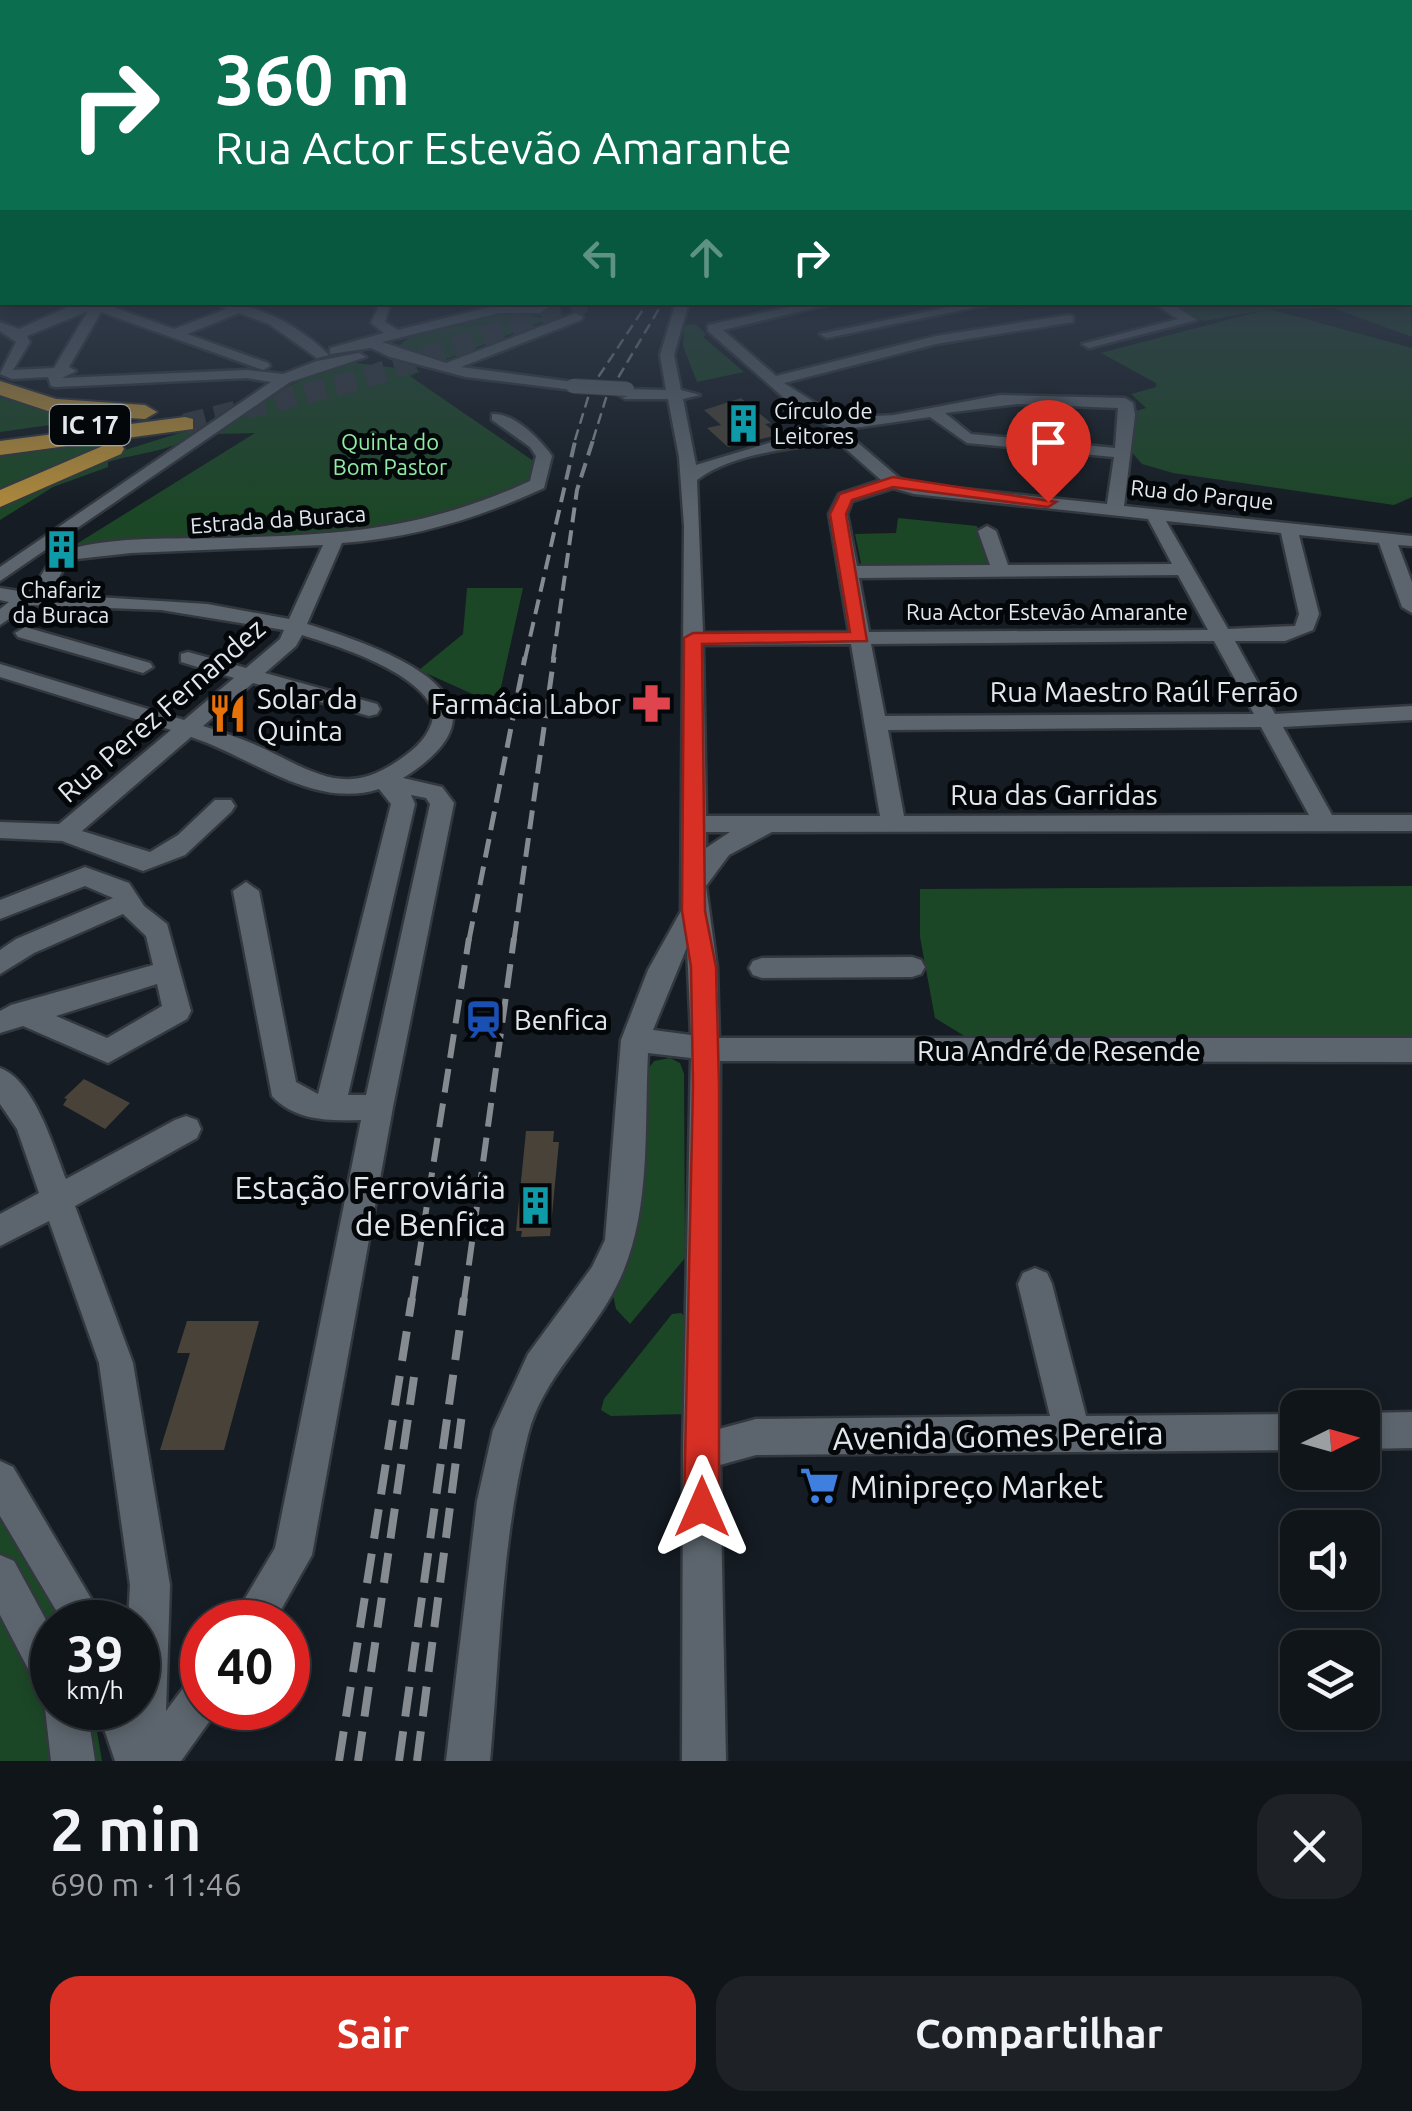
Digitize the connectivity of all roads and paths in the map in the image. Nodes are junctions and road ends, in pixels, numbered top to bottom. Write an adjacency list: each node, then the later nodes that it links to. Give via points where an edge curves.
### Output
1 (20, 350): 22 (street)
2 (71, 350): 20 (street)
3 (214, 350): 15 (street)
4 (315, 350): 14 (street)
5 (357, 350): 14 (street)
6 (358, 350): 18 (street); 23 (street, via 523,387)
7 (391, 350): 17 (street)
8 (491, 350): 17 (street)
9 (668, 350): 19 (street)
10 (675, 350): 25 (street)
11 (736, 350): 21 (street)
12 (848, 350): 16 (street)
13 (903, 350): 16 (street)
14 (322, 355): 18 (street)
15 (239, 360): 18 (street); 20 (street)
16 (864, 362): 21 (street)
17 (446, 368): 23 (street)
18 (277, 373): 20 (street, via 68,385); 51 (street, via 236,414)
19 (670, 373): 24 (street, via 665,382); 25 (street)
20 (56, 377): 22 (street, via 12,375)
21 (773, 381): 30 (street)
22 (2, 384): 29 (highway, via 80,410)
23 (572, 388): 24 (street, bridge)
24 (633, 392): 25 (street); 27 (street, via 666,402)
25 (684, 395): 27 (street); 32 (street)
26 (933, 412): 30 (street); 35 (street, via 967,438); 35 (street, via 988,400 1124,403)
27 (679, 416): 36 (street)
28 (497, 417): 49 (street, Estrada da Buraca, via 542,450 538,484 402,531)
29 (174, 419): 31 (highway, IC 17); 33 (highway, IC 17); 42 (highway)
30 (832, 430): 34 (street); 40 (street)
31 (0, 436)
32 (701, 440): 34 (street, via 721,453); 38 (street)
33 (0, 448)
34 (764, 450): 37 (street); 38 (street)
35 (1120, 453): 43 (street)
36 (687, 457): 38 (street); 39 (street)
37 (731, 467): 38 (street); 41 (street)
38 (703, 468): 39 (street); 41 (street)
39 (686, 481): 45 (street)
40 (893, 482): 43 (street, Rua do Parque); 54 (street, Rua do Parque, via 845,498 838,514)
41 (703, 494): 45 (street)
42 (0, 499)
43 (1115, 510): 44 (street, Rua do Parque)
44 (1154, 514): 46 (street, Rua do Parque); 52 (street)
45 (693, 526): 63 (street)
46 (1290, 528): 48 (street, Rua do Parque); 61 (street, Rua Actor Estevão Amarante, via 1308,622 1286,635)
47 (987, 531): 53 (street)
48 (1386, 538): 50 (street, Rua do Parque); 57 (street)
49 (334, 541): 56 (street, Estrada da Buraca, via 65,560); 59 (street)
50 (1412, 541)
51 (5, 568)
52 (1185, 569): 53 (street); 61 (street)
53 (1001, 570): 54 (street)
54 (848, 572): 62 (street, Rua do Parque)
55 (0, 594): 56 (street)
56 (31, 599): 58 (street); 59 (street, via 184,606)
57 (1412, 607)
58 (0, 618)
59 (297, 628): 68 (street, Rua Perez Fernandez); 76 (street, via 382,658 441,702 439,732)
60 (25, 633): 64 (street)
61 (1221, 635): 62 (street, Rua Actor Estevão Amarante); 72 (street)
62 (860, 637): 63 (street, Rua Actor Estevão Amarante); 73 (street, Rua do Parque)
63 (693, 638): 75 (street)
64 (72, 646): 66 (street); 69 (street)
65 (188, 658): 68 (street)
66 (143, 666)
67 (0, 670): 69 (street)
68 (250, 674): 70 (street); 74 (street, Rua Perez Fernandez)
69 (28, 679): 74 (street)
70 (369, 709)
71 (1412, 712): 72 (street, Rua Maestro Raúl Ferrão)
72 (1268, 720): 73 (street, Rua Maestro Raúl Ferrão); 78 (street)
73 (876, 723): 81 (street, Rua do Parque)
74 (186, 728): 76 (street, via 329,787); 84 (street, Rua Perez Fernandez)
75 (695, 777): 80 (street); 82 (street, via 723,807)
76 (385, 782): 99 (street, via 404,804); 100 (street, via 434,792 442,804)
77 (223, 806): 84 (street, via 154,861)
78 (1325, 822): 79 (street, Rua das Garridas); 81 (street, Rua das Garridas)
79 (1412, 823)
80 (696, 824): 82 (street, Rua das Garridas); 86 (street)
81 (894, 825): 82 (street, Rua das Garridas)
82 (775, 826): 86 (street, via 719,848 704,862)
83 (0, 830): 84 (street, Rua Perez Fernandez)
84 (64, 832)
85 (246, 891): 99 (street, via 282,1087 293,1099)
86 (694, 899): 94 (street); 96 (street, via 704,967)
87 (127, 902): 88 (street, via 120,889 86,876); 89 (street, via 25,946); 92 (street, via 158,931)
88 (0, 910)
89 (0, 964)
90 (912, 967): 91 (street)
91 (762, 968)
92 (167, 971): 93 (street); 93 (street, via 177,1011 108,1051)
93 (10, 1017)
94 (635, 1040): 95 (street, Rua André de Resende); 123 (street, via 621,1241 604,1278 540,1366 517,1411 502,1466)
95 (669, 1046): 96 (street, Rua André de Resende); 102 (street, via 690,1067)
96 (705, 1050): 97 (street, Rua André de Resende); 102 (street)
97 (1412, 1050)
98 (1, 1083): 103 (street, via 30,1124)
99 (330, 1107): 100 (street)
100 (378, 1107): 114 (street, via 294,1556)
101 (186, 1129): 103 (street)
102 (703, 1162): 110 (street)
103 (60, 1198): 104 (street); 121 (street, via 116,1363 150,1585)
104 (0, 1231)
105 (1035, 1284): 109 (street)
106 (1412, 1430): 107 (street)
107 (1380, 1431)
108 (1280, 1432): 109 (street, Avenida Gomes Pereira)
109 (1073, 1434): 110 (street, Avenida Gomes Pereira, via 756,1437)
110 (701, 1452): 119 (street)
111 (0, 1480): 113 (street)
112 (0, 1575): 115 (street)
113 (71, 1600)
114 (265, 1600)
115 (30, 1630)
116 (180, 1727): 122 (street)
117 (69, 1730): 120 (street)
118 (127, 1730): 121 (street)
119 (703, 1758)
120 (73, 1761)
121 (140, 1761)
122 (155, 1761)
123 (468, 1761)

